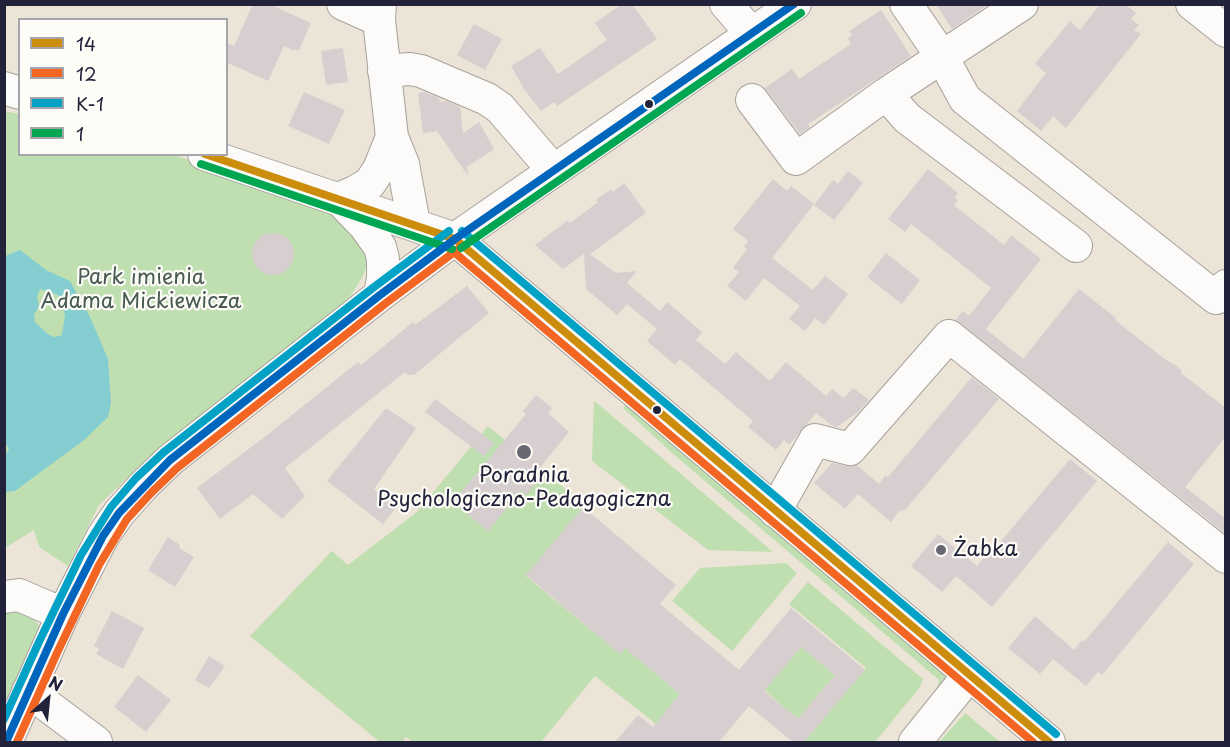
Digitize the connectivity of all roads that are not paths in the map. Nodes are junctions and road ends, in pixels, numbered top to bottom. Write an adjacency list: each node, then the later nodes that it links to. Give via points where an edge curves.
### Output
1 (343, 4): 7 (street)
2 (726, 4): 9 (street)
3 (795, 4): 9 (street)
4 (906, 4): 10 (street)
5 (1022, 4): 10 (street)
6 (1192, 4): 8 (street)
7 (379, 12): 11 (street)
8 (1226, 32)
9 (751, 33): 16 (street)
10 (942, 57): 12 (street); 22 (street, via 966,99)
11 (384, 71): 14 (street); 16 (street, via 421,71 487,99 500,108)
12 (886, 94): 13 (street, via 795,159); 20 (street, via 907,118)
13 (752, 100)
14 (392, 137): 17 (street, via 369,183); 18 (street, via 403,164)
15 (210, 156): 17 (street)
16 (553, 170): 19 (street)
17 (338, 199): 18 (street); 21 (street, via 380,247)
18 (414, 224): 19 (street)
19 (455, 239): 21 (street); 23 (street)
20 (1076, 246)
21 (380, 295): 26 (street, via 144,485 104,536)
22 (1222, 296)
23 (775, 511): 24 (street, via 815,440 850,449 949,336); 27 (street)
24 (1226, 557)
25 (4, 597): 26 (street, via 19,595)
26 (63, 614): 28 (street)
27 (969, 675): 31 (street); 32 (street)
28 (28, 691): 29 (street); 30 (street)
29 (6, 742)
30 (96, 742)
31 (915, 742)
32 (1049, 742)

